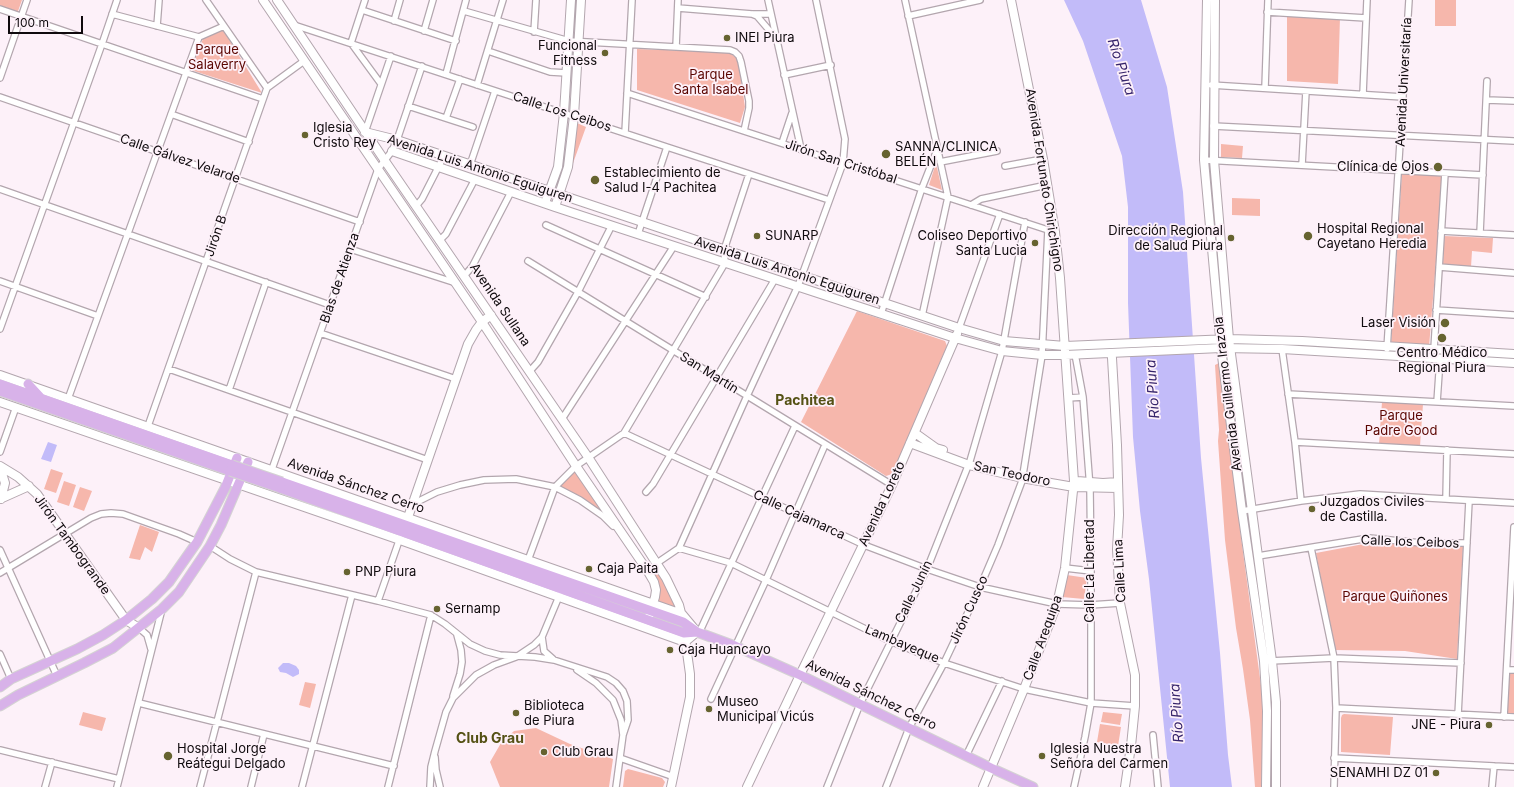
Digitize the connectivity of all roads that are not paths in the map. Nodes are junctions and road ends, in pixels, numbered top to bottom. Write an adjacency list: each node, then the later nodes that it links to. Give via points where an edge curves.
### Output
1 (27, 0): 35 (street)
2 (117, 0): 32 (street)
3 (159, 0): 41 (street)
4 (206, 0): 42 (street)
5 (263, 0): 43 (main road, Avenida Sullana)
6 (277, 0): 40 (main road, Avenida Sullana)
7 (365, 0): 29 (street)
8 (400, 0): 38 (street)
9 (433, 0): 44 (street)
10 (466, 0): 30 (street)
11 (503, 0): 39 (street)
12 (536, 0): 45 (street)
13 (571, 0): 49 (main road)
14 (581, 0): 50 (main road)
15 (632, 0): 53 (street)
16 (678, 0): 27 (street)
17 (768, 0): 34 (street)
18 (816, 0): 58 (street)
19 (905, 0): 36 (street)
20 (980, 0): 36 (street)
21 (1011, 0): 108 (main road, Avenida Fortunato Chirichigno)
22 (1207, 0): 69 (main road, Avenida Guillermo Irazola)
23 (1215, 0): 70 (main road, Avenida Guillermo Irazola)
24 (1268, 0): 31 (street)
25 (1367, 0): 37 (street)
26 (1409, 0): 78 (street, Avenida Universitaría)
27 (678, 8): 33 (street); 54 (street)
28 (0, 9): 35 (street)
29 (362, 10): 38 (street); 51 (street)
30 (464, 11): 39 (street); 48 (street)
31 (1267, 12): 37 (street); 72 (street)
32 (112, 14): 41 (street); 52 (street)
33 (752, 14): 34 (street); 47 (street, via 757,16)
34 (770, 14): 47 (street)
35 (22, 16): 52 (street); 64 (street)
36 (908, 16): 103 (street)
37 (1366, 18): 76 (street)
38 (394, 21): 44 (street)
39 (498, 21): 45 (street); 55 (street)
40 (294, 25): 43 (main road); 51 (street, Calle Los Ceibos); 93 (main road, Avenida Sullana)
41 (157, 26): 46 (street)
42 (224, 26): 46 (street); 71 (street)
43 (283, 30): 57 (main road, Avenida Sullana)
44 (424, 31): 48 (street)
45 (534, 32): 49 (street)
46 (199, 37): 60 (street)
47 (776, 38): 63 (street)
48 (456, 41): 62 (street)
49 (569, 41): 50 (street); 61 (main road)
50 (579, 42): 53 (street); 86 (main road)
51 (351, 43): 56 (street, Calle Los Ceibos); 67 (street)
52 (102, 44): 60 (street); 88 (street)
53 (630, 45): 54 (street); 75 (street)
54 (676, 47): 92 (street, via 730,50 739,56 749,104)
55 (488, 51): 61 (street, via 550,72); 68 (street)
56 (391, 56): 59 (street, Calle Los Ceibos); 67 (street)
57 (304, 61): 71 (street); 118 (main road, Avenida Sullana)
58 (831, 65): 63 (street); 113 (street, via 845,139)
59 (422, 66): 62 (street, Calle Los Ceibos); 82 (street, Blas de Atienza)
60 (186, 73): 79 (street); 85 (street)
61 (567, 73): 84 (main road)
62 (446, 74): 65 (street, Calle Los Ceibos)
63 (784, 75): 83 (street)
64 (0, 78)
65 (460, 79): 68 (street, Calle Los Ceibos); 87 (street)
66 (1487, 82): 80 (street)
67 (381, 84): 93 (street)
68 (477, 85): 73 (street, Calle Los Ceibos)
69 (1205, 85): 70 (street); 109 (main road, Avenida Guillermo Irazola)
70 (1214, 85): 72 (street); 89 (main road, Avenida Guillermo Irazola)
71 (267, 88): 79 (street, Jirón B)
72 (1265, 88): 74 (street)
73 (495, 90): 84 (street, Calle Los Ceibos); 114 (street)
74 (1306, 91): 76 (street); 91 (street)
75 (627, 93): 92 (street, Jirón San Cristóbal); 94 (street)
76 (1363, 94): 78 (street)
77 (0, 97): 88 (street, Calle Gálvez Velarde)
78 (1403, 97): 95 (street, Avenida Universitaría)
79 (263, 99): 99 (street, Jirón B)
80 (1486, 100): 81 (street); 96 (street)
81 (1514, 101)
82 (408, 106): 87 (street); 97 (street, Blas de Atienza)
83 (792, 112): 100 (street); 102 (street)
84 (564, 113): 86 (street, Calle Los Ceibos); 129 (main road, via 558,167)
85 (171, 114): 99 (street); 106 (street)
86 (574, 116): 94 (street, Calle Los Ceibos); 130 (main road, via 568,167)
87 (446, 118): 90 (street)
88 (74, 123): 106 (street, Calle Gálvez Velarde); 134 (street)
89 (1213, 126): 91 (street); 110 (main road, Avenida Guillermo Irazola)
90 (473, 127)
91 (1304, 130): 95 (street); 115 (street)
92 (744, 131): 100 (street, Jirón San Cristóbal)
93 (365, 132): 97 (main road, Avenida Luis Antonio Eguiguren); 111 (main road, Avenida Sullana)
94 (625, 133): 101 (street, Calle Los Ceibos)
95 (1401, 135): 96 (street); 119 (street, Avenida Universitaría)
96 (1485, 139): 98 (street); 122 (street)
97 (397, 140): 104 (street, Blas de Atienza); 107 (main road, Avenida Luis Antonio Eguiguren)
98 (1514, 141)
99 (249, 142): 123 (street, Jirón B)
100 (782, 143): 102 (street, Jirón San Cristóbal)
101 (667, 147): 121 (street, Calle Los Ceibos); 141 (street)
102 (800, 149): 113 (street, Jirón San Cristóbal)
103 (937, 150): 112 (street); 126 (street)
104 (392, 151): 111 (street, Blas de Atienza); 117 (main road, Avenida Luis Antonio Eguiguren)
105 (997, 151): 112 (street)
106 (157, 152): 123 (street, Calle Gálvez Velarde); 147 (street)
107 (444, 156): 114 (main road, Avenida Luis Antonio Eguiguren); 117 (street)
108 (1043, 159): 116 (street); 125 (main road, Avenida Fortunato Chirichigno)
109 (1204, 160): 110 (street); 170 (main road, Avenida Guillermo Irazola)
110 (1214, 160): 115 (street); 170 (main road, Avenida Guillermo Irazola)
111 (385, 161): 118 (street, Blas de Atienza); 136 (main road, Avenida Sullana)
112 (940, 162): 131 (street)
113 (842, 163): 126 (street, Jirón San Cristóbal); 132 (street)
114 (470, 165): 129 (main road, Avenida Luis Antonio Eguiguren)
115 (1302, 165): 119 (street)
116 (1005, 166)
117 (439, 167): 124 (main road, Avenida Luis Antonio Eguiguren); 136 (street)
118 (378, 169): 139 (street, Blas de Atienza); 168 (main road, Avenida Sullana)
119 (1399, 171): 120 (street); 192 (street, Avenida Universitaría)
120 (1445, 173): 122 (street); 145 (street)
121 (749, 174): 132 (street, Calle Los Ceibos); 154 (street)
122 (1483, 175): 146 (street)
123 (236, 179): 139 (street, Calle Gálvez Velarde); 156 (street, Jirón B)
124 (475, 179): 128 (main road, Avenida Luis Antonio Eguiguren); 150 (street, via 446,234)
125 (1047, 184): 135 (street, via 981,199); 144 (main road, Avenida Fortunato Chirichigno)
126 (922, 188): 131 (street, Jirón San Cristóbal); 174 (street)
127 (0, 189): 134 (street)
128 (511, 192): 133 (main road, Avenida Luis Antonio Eguiguren); 161 (street, via 472,267)
129 (550, 192): 130 (main road, Avenida Luis Antonio Eguiguren); 133 (main road)
130 (559, 195): 137 (main road); 141 (main road, Avenida Luis Antonio Eguiguren)
131 (948, 197): 135 (street, Jirón San Cristóbal); 181 (street)
132 (829, 200): 162 (street)
133 (545, 203): 137 (main road, Avenida Luis Antonio Eguiguren)
134 (45, 205): 147 (street); 171 (street)
135 (972, 205): 138 (street, Jirón San Cristóbal)
136 (416, 206): 150 (main road, Avenida Sullana)
137 (555, 207): 143 (main road, Avenida Luis Antonio Eguiguren)
138 (1000, 214): 140 (street, Jirón San Cristóbal); 184 (street, Avenida Loreto)
139 (360, 222): 152 (street, Blas de Atienza)
140 (1025, 222): 144 (street, Jirón San Cristóbal); 188 (street, Calle Junín)
141 (642, 223): 148 (street); 154 (main road, Avenida Luis Antonio Eguiguren)
142 (546, 225): 153 (street)
143 (612, 225): 148 (main road, Avenida Luis Antonio Eguiguren); 153 (street)
144 (1052, 231): 163 (street, Jirón Cusco); 164 (main road, Avenida Fortunato Chirichigno)
145 (1441, 232): 146 (street); 158 (street)
146 (1480, 233): 149 (street)
147 (128, 234): 156 (street); 180 (street)
148 (638, 234): 151 (main road, Avenida Luis Antonio Eguiguren)
149 (1514, 234)
150 (439, 240): 161 (main road, Avenida Sullana)
151 (674, 246): 157 (main road, Avenida Luis Antonio Eguiguren); 160 (street)
152 (350, 249): 168 (street); 175 (street, Blas de Atienza)
153 (600, 249): 160 (street); 172 (street)
154 (724, 250): 157 (street); 162 (main road, Avenida Luis Antonio Eguiguren)
155 (528, 261): 172 (street, San Martín)
156 (207, 262): 167 (street); 205 (street, Jirón B)
157 (725, 263): 165 (main road, Avenida Luis Antonio Eguiguren); 173 (street)
158 (1439, 267): 159 (street); 176 (street)
159 (1514, 273)
160 (656, 274): 173 (street); 182 (street)
161 (464, 276): 178 (main road, Avenida Sullana)
162 (802, 276): 169 (street); 174 (main road, Avenida Luis Antonio Eguiguren)
163 (1047, 278): 164 (street); 191 (street, Jirón Cusco)
164 (1060, 278): 196 (main road, Avenida Fortunato Chirichigno)
165 (775, 279): 169 (main road, Avenida Luis Antonio Eguiguren); 208 (street)
166 (0, 281): 171 (street)
167 (266, 282): 175 (street); 212 (street)
168 (456, 283): 183 (main road, Avenida Sullana)
169 (798, 286): 177 (main road, Avenida Luis Antonio Eguiguren); 215 (street)
170 (1220, 286): 189 (main road, Avenida Guillermo Irazola); 190 (main road, Avenida Guillermo Irazola)
171 (15, 287): 180 (street); 185 (street)
172 (578, 292): 182 (street, San Martín); 206 (street, via 538,362)
173 (706, 296): 195 (street)
174 (885, 303): 177 (street); 181 (main road, Avenida Luis Antonio Eguiguren)
175 (330, 305): 186 (street, Blas de Atienza)
176 (1436, 310): 179 (street); 194 (street)
177 (881, 314): 187 (main road, Avenida Luis Antonio Eguiguren)
178 (491, 315): 183 (main road); 206 (main road, Avenida Sullana)
179 (1514, 315)
180 (98, 316): 217 (street)
181 (922, 316): 184 (main road, Avenida Luis Antonio Eguiguren)
182 (626, 321): 195 (street, San Martín); 225 (street)
183 (482, 322): 209 (main road, via 468,344); 241 (main road, Avenida Sullana)
184 (959, 328): 187 (main road, Avenida Loreto); 188 (main road, Avenida Luis Antonio Eguiguren)
185 (0, 329)
186 (320, 333): 209 (street); 224 (street, Blas de Atienza)
187 (955, 338): 197 (main road, Avenida Luis Antonio Eguiguren); 229 (main road, Avenida Loreto)
188 (1004, 341): 191 (main road, Avenida Luis Antonio Eguiguren); 197 (street, Calle Junín)
189 (1220, 344): 190 (main road, Avenida Luis Antonio Eguiguren); 198 (main road, Avenida Luis Antonio Eguiguren); 264 (main road, Avenida Guillermo Irazola)
190 (1230, 344): 192 (main road, via 1302,341); 193 (main road); 263 (main road, Avenida Guillermo Irazola)
191 (1043, 345): 196 (main road, Avenida Luis Antonio Eguiguren); 201 (street, Jirón Cusco)
192 (1388, 347): 194 (main road); 202 (street, Avenida Universitaría)
193 (1282, 349): 202 (main road); 214 (street)
194 (1434, 349): 200 (main road)
195 (672, 350): 208 (street, San Martín); 228 (street)
196 (1065, 350): 198 (main road, Avenida Luis Antonio Eguiguren); 199 (main road, Avenida Luis Antonio Eguiguren); 201 (main road, Avenida Luis Antonio Eguiguren); 218 (main road, Avenida Fortunato Chirichigno)
197 (1002, 351): 201 (main road, Avenida Luis Antonio Eguiguren); 240 (street, Calle Junín)
198 (1116, 352): 199 (main road, Avenida Luis Antonio Eguiguren); 251 (main road, Calle Lima)
199 (1075, 354): 216 (street, Calle La Libertad)
200 (1514, 354)
201 (1042, 355): 246 (street, Jirón Cusco)
202 (1387, 355): 203 (main road)
203 (1440, 359): 204 (main road); 221 (street)
204 (1514, 363)
205 (169, 369): 212 (street); 226 (street, Jirón B)
206 (529, 372): 225 (main road, Avenida Sullana)
207 (0, 374): 211 (main road, Avenida Sánchez Cerro)
208 (716, 377): 215 (street, San Martín); 235 (street)
209 (456, 379): 238 (main road)
210 (0, 384): 219 (main road, Avenida Sánchez Cerro)
211 (28, 384): 217 (main road, Avenida Sánchez Cerro); 219 (main road)
212 (229, 390): 224 (street)
213 (0, 391): 243 (main road, Avenida Sánchez Cerro)
214 (1288, 394): 221 (street); 230 (street)
215 (747, 396): 227 (street, San Martín); 245 (street)
216 (1083, 397): 218 (street); 250 (street, Calle La Libertad)
217 (68, 398): 226 (main road, Avenida Sánchez Cerro)
218 (1068, 398): 248 (main road, Avenida Fortunato Chirichigno)
219 (43, 399): 243 (main road, Avenida Sánchez Cerro)
220 (0, 402): 223 (main road, Avenida Sánchez Cerro)
221 (1437, 402): 222 (street)
222 (1514, 406)
223 (16, 408): 234 (street); 243 (main road, Avenida Sánchez Cerro)
224 (292, 412): 238 (street); 244 (street, Blas de Atienza)
225 (562, 419): 237 (main road, Avenida Sullana)
226 (148, 426): 243 (main road, Avenida Sánchez Cerro)
227 (795, 426): 232 (street, San Martín); 256 (street)
228 (624, 433): 235 (street, Calle Cajamarca); 237 (street)
229 (915, 433): 231 (main road, Avenida Loreto); 240 (main road, San Teodoro, via 936,448)
230 (1295, 442): 233 (street); 259 (street)
231 (910, 443): 240 (main road, San Teodoro); 249 (main road, Avenida Loreto)
232 (825, 445): 249 (street, San Martín); 265 (street)
233 (1447, 450): 236 (street); 258 (street)
234 (0, 452)
235 (670, 454): 245 (street, Calle Cajamarca); 254 (street)
236 (1514, 454)
237 (588, 457): 241 (street); 279 (main road, Avenida Sullana)
238 (428, 460): 262 (main road)
239 (248, 462): 243 (main road, Avenida Sánchez Cerro); 244 (main road, Avenida Sánchez Cerro); 247 (main road)
240 (970, 463): 246 (main road, San Teodoro); 284 (street, Calle Junín)
241 (576, 466): 253 (street); 269 (main road, Avenida Sullana)
242 (0, 467): 252 (main road, Jirón Tambogrande); 257 (main road, via 5,483)
243 (232, 468): 247 (main road, Avenida Sánchez Cerro); 267 (main road, Avenida Sánchez Cerro, bridge); 270 (main road)
244 (272, 470): 255 (street, Blas de Atienza); 267 (main road, Avenida Sánchez Cerro)
245 (713, 474): 256 (street, Calle Cajamarca); 275 (street)
246 (1023, 476): 248 (main road, San Teodoro); 289 (street, Jirón Cusco)
247 (239, 484): 255 (main road, Avenida Sánchez Cerro); 274 (main road)
248 (1074, 484): 250 (main road, San Teodoro); 282 (main road, Calle Arequipa)
249 (892, 485): 273 (main road, Avenida Loreto)
250 (1090, 485): 251 (main road, San Teodoro); 285 (street, Calle La Libertad)
251 (1118, 485): 294 (main road, Calle Lima, via 1117,549)
252 (29, 486): 257 (main road); 268 (main road, Jirón Tambogrande)
253 (555, 487): 262 (street, via 516,479 484,480 437,492); 269 (street, via 598,512); 281 (street)
254 (646, 492)
255 (263, 493): 267 (main road, Avenida Sánchez Cerro)
256 (761, 498): 265 (street, Calle Cajamarca); 280 (street)
257 (0, 499)
258 (1446, 499): 259 (street, via 1360,494); 260 (street)
259 (1301, 501): 263 (street)
260 (1469, 501): 261 (street); 272 (street)
261 (1514, 503)
262 (413, 504): 267 (main road)
263 (1252, 510): 264 (street); 278 (main road, Avenida Guillermo Irazola)
264 (1242, 511): 317 (main road, Avenida Guillermo Irazola)
265 (796, 513): 273 (street, Calle Cajamarca); 288 (street)
266 (1514, 527): 271 (street)
267 (404, 529): 281 (main road, Avenida Sánchez Cerro); 281 (main road, Avenida Sánchez Cerro); 290 (main road, Avenida Sánchez Cerro); 293 (street)
268 (65, 534): 270 (street, via 91,518 111,513 123,514); 283 (street); 302 (main road, Jirón Tambogrande)
269 (624, 536): 297 (main road, Avenida Sullana, via 654,582 656,590)
270 (197, 542): 302 (main road, via 170,582)
271 (1514, 542): 291 (street)
272 (1467, 543): 276 (street, Calle los Ceibos, via 1422,543 1369,538); 320 (street)
273 (864, 545): 284 (street, Calle Cajamarca); 299 (main road, Avenida Loreto)
274 (210, 546): 286 (street); 298 (main road, via 179,592)
275 (679, 548): 279 (street); 280 (street, Lambayeque)
276 (1311, 548): 278 (street, Calle los Ceibos); 314 (street)
277 (0, 550): 283 (street)
278 (1258, 556): 318 (main road, Avenida Guillermo Irazola)
279 (657, 563): 301 (main road, Avenida Sullana, via 676,597)
280 (731, 563): 288 (street, Lambayeque); 305 (street)
281 (526, 567): 290 (main road, Avenida Sánchez Cerro); 297 (main road, Avenida Sánchez Cerro, via 543,569)
282 (1065, 568): 285 (street); 295 (main road, Calle Arequipa)
283 (8, 569): 287 (street); 316 (street)
284 (926, 569): 289 (street, Calle Cajamarca); 309 (street, Calle Junín)
285 (1091, 571): 296 (street, Calle La Libertad)
286 (256, 572): 292 (street); 340 (street)
287 (0, 573)
288 (766, 580): 299 (street, Lambayeque); 310 (street)
289 (980, 586): 295 (street, Calle Cajamarca); 319 (street, Jirón Cusco)
290 (561, 592): 303 (main road, Avenida Sánchez Cerro); 307 (street); 308 (main road, Avenida Sánchez Cerro)
291 (1512, 593): 321 (street)
292 (352, 595): 293 (street); 345 (street)
293 (378, 601): 300 (street)
294 (1120, 603): 296 (street, Calle Cajamarca); 335 (main road, Calle Lima, via 1134,667)
295 (1057, 604): 296 (street, Calle Cajamarca); 328 (main road, Calle Arequipa)
296 (1090, 605): 332 (street, Calle La Libertad)
297 (652, 607): 301 (main road, Avenida Sánchez Cerro); 303 (main road, Avenida Sullana)
298 (162, 609): 304 (main road); 311 (street)
299 (830, 613): 309 (street, Lambayeque); 323 (main road, Avenida Loreto)
300 (431, 615): 306 (street); 352 (street)
301 (683, 618): 305 (main road, Avenida Sánchez Cerro); 308 (main road, Avenida Sullana)
302 (126, 620): 304 (main road, Jirón Tambogrande); 316 (main road, via 103,635)
303 (648, 620): 308 (main road, Avenida Sánchez Cerro)
304 (139, 628): 311 (street, via 147,635); 324 (main road, via 113,648)
305 (698, 633): 308 (main road, Avenida Sánchez Cerro); 310 (main road, Avenida Sánchez Cerro)
306 (457, 634): 313 (street, via 485,651); 329 (street, via 462,662)
307 (542, 637): 313 (street); 315 (street, via 544,651)
308 (685, 637): 356 (main road, via 690,697)
309 (890, 641): 319 (street, Lambayeque); 333 (street, Calle Junín)
310 (735, 646): 323 (main road, Avenida Sánchez Cerro); 330 (street)
311 (152, 652): 331 (street)
312 (0, 654): 325 (street)
313 (516, 657): 315 (street); 329 (street, via 476,675)
314 (1334, 658): 318 (street); 320 (street); 336 (street)
315 (554, 660): 344 (street, via 584,674 603,688 617,708); 344 (street, via 607,677 616,683 627,701 628,720)
316 (50, 661): 324 (street); 325 (main road)
317 (1264, 661): 318 (street); 376 (main road, Avenida Guillermo Irazola, via 1267,711)
318 (1272, 661): 377 (main road, Avenida Guillermo Irazola, via 1276,702)
319 (944, 663): 326 (street, Lambayeque); 341 (street, Jirón Cusco)
320 (1461, 663): 337 (street)
321 (1507, 670): 322 (street); 338 (street)
322 (1514, 670)
323 (800, 675): 333 (main road, Avenida Sánchez Cerro); 368 (main road, Avenida Loreto)
324 (56, 676): 334 (main road)
325 (11, 679): 327 (main road)
326 (1002, 681): 328 (street, Lambayeque); 348 (street)
327 (0, 687)
328 (1024, 689): 332 (street, Lambayeque); 355 (main road, Calle Arequipa)
329 (453, 698): 347 (street, via 444,718)
330 (711, 699)
331 (139, 703): 340 (street); 357 (street)
332 (1090, 703): 335 (street, Lambayeque); 373 (street, Calle La Libertad)
333 (860, 704): 341 (main road, Avenida Sánchez Cerro); 369 (street, Calle Junín)
334 (0, 706)
335 (1135, 706): 374 (main road, Calle Lima)
336 (1336, 708): 337 (street); 350 (street)
337 (1458, 715): 338 (street)
338 (1504, 717): 339 (street)
339 (1514, 718)
340 (217, 722): 342 (street); 360 (street)
341 (909, 728): 348 (main road, Avenida Sánchez Cerro); 370 (street, Jirón Cusco)
342 (264, 734): 345 (street); 361 (street)
343 (1153, 734): 375 (street)
344 (624, 735): 349 (street)
345 (312, 746): 352 (street); 362 (street)
346 (0, 750): 351 (street)
347 (435, 751): 364 (street); 365 (street)
348 (966, 756): 355 (main road, Avenida Sánchez Cerro)
349 (620, 758): 356 (street); 366 (street)
350 (1334, 758): 353 (street); 378 (street)
351 (52, 762): 357 (street); 358 (street)
352 (394, 766): 363 (street)
353 (1494, 766): 354 (street); 379 (street)
354 (1514, 766)
355 (992, 768): 371 (main road, Calle Arequipa); 372 (main road, Avenida Sánchez Cerro)
356 (674, 777): 367 (main road)
357 (120, 779): 359 (street)
358 (45, 787)
359 (117, 787)
360 (200, 787)
361 (251, 787)
362 (302, 787)
363 (388, 787)
364 (430, 787)
365 (440, 787)
366 (616, 787)
367 (671, 787)
368 (748, 787)
369 (827, 787)
370 (886, 787)
371 (984, 787)
372 (1033, 787)
373 (1074, 787)
374 (1125, 787)
375 (1158, 787)
376 (1266, 787)
377 (1276, 787)
378 (1334, 787)
379 (1492, 787)

